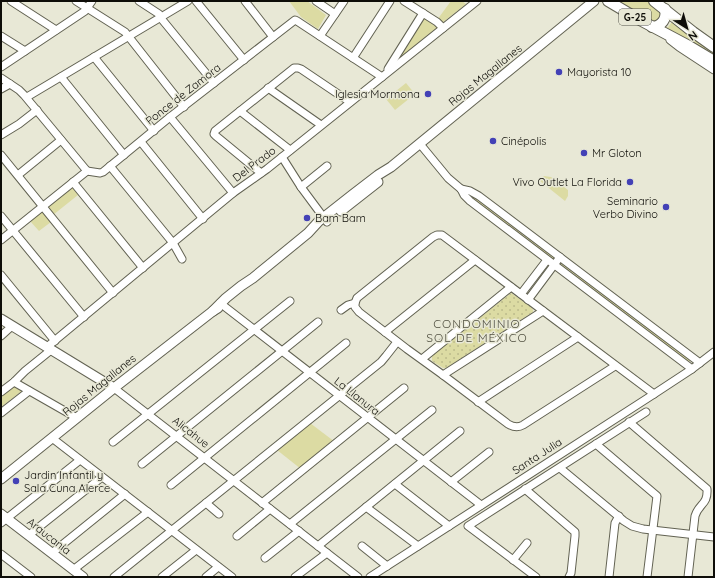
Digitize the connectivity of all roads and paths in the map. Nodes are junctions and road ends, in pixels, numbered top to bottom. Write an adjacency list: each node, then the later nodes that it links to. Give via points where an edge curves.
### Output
1 (11, 1): 24 (street)
2 (76, 1): 17 (street)
3 (92, 1): 17 (street)
4 (139, 1): 21 (street)
5 (188, 1): 21 (street)
6 (196, 1): 34 (street)
7 (245, 1): 29 (street)
8 (316, 1): 20 (street)
9 (344, 1): 20 (street)
10 (390, 1): 33 (street)
11 (404, 1): 19 (street)
12 (477, 1): 16 (street, Del Prado)
13 (594, 1): 56 (street, Rojas Magallanes)
14 (608, 1): 22 (main road, G-25)
15 (654, 1): 18 (main road, G-25)
16 (468, 4): 23 (street, Del Prado)
17 (87, 8): 24 (street); 28 (street, via 123,31)
18 (665, 9): 22 (main road, via 666,17 663,22); 30 (main road, G-25)
19 (423, 13): 23 (street); 38 (street)
20 (335, 14): 27 (street)
21 (160, 17): 28 (street); 42 (street)
22 (652, 27): 25 (main road, G-25)
23 (443, 28): 38 (street, Del Prado)
24 (56, 30): 31 (street)
25 (663, 33): 35 (main road, G-25); 37 (street)
26 (1, 36): 31 (street)
27 (320, 36): 29 (street, Ponce de Zamora, via 296,20); 33 (street, Ponce de Zamora)
28 (128, 37): 32 (street); 47 (street)
29 (274, 37): 34 (street, Ponce de Zamora)
30 (714, 48)
31 (25, 51): 36 (street)
32 (94, 57): 39 (street); 52 (street)
33 (353, 58): 38 (street, Ponce de Zamora)
34 (244, 60): 42 (street, Ponce de Zamora)
35 (714, 61)
36 (1, 67)
37 (714, 70)
38 (384, 75): 46 (street, Del Prado)
39 (61, 77): 45 (street); 59 (street)
40 (1, 78): 41 (street)
41 (10, 84): 44 (street); 45 (street)
42 (214, 84): 47 (street, Ponce de Zamora)
43 (268, 88): 46 (street, via 297,68); 49 (street); 51 (street)
44 (1, 89)
45 (27, 98): 48 (street)
46 (350, 102): 51 (street, Del Prado)
47 (184, 106): 50 (street, Ponce de Zamora)
48 (37, 110): 53 (street); 54 (street)
49 (240, 111): 57 (street); 64 (street, via 214,132)
50 (170, 117): 52 (street, Ponce de Zamora); 69 (street)
51 (321, 125): 57 (street, Del Prado)
52 (154, 130): 55 (street, Ponce de Zamora)
53 (1, 135)
54 (61, 140): 63 (street); 65 (street)
55 (140, 142): 59 (street, Ponce de Zamora); 72 (street)
56 (420, 144): 68 (street, via 448,178); 73 (street, Rojas Magallanes, via 378,182)
57 (290, 150): 60 (street, Del Prado)
58 (1, 155): 65 (street)
59 (124, 155): 61 (street, Ponce de Zamora)
60 (282, 157): 64 (street, Del Prado); 67 (street)
61 (110, 166): 63 (street, Ponce de Zamora, via 102,173); 76 (street)
62 (327, 166): 67 (street)
63 (87, 171): 66 (street)
64 (261, 173): 69 (street, Del Prado)
65 (18, 176): 70 (street)
66 (72, 182): 70 (street); 82 (street)
67 (300, 187): 73 (street)
68 (461, 189): 77 (street, via 479,196); 80 (street, via 470,202)
69 (234, 193): 72 (street, Del Prado)
70 (43, 206): 74 (street); 85 (street)
71 (1, 216): 74 (street)
72 (203, 218): 76 (street, Del Prado)
73 (325, 220): 90 (street, Rojas Magallanes)
74 (13, 231): 75 (street); 93 (street)
75 (1, 240)
76 (173, 243): 78 (street); 82 (street, Del Prado)
77 (560, 257): 81 (street); 108 (street)
78 (182, 259)
79 (475, 260): 84 (street); 89 (street, via 440,235 358,297); 98 (street)
80 (547, 260): 81 (street); 86 (street)
81 (554, 265): 88 (street); 110 (street)
82 (143, 268): 85 (street, Del Prado)
83 (1, 275): 101 (street)
84 (511, 287): 86 (street); 107 (street)
85 (113, 293): 93 (street, Del Prado)
86 (521, 294): 88 (street)
87 (290, 300): 97 (street)
88 (528, 300): 92 (street)
89 (355, 303): 91 (street); 98 (street, via 357,310)
90 (221, 304): 97 (street, La Llanura); 114 (street, Rojas Magallanes)
91 (341, 310)
92 (543, 311): 100 (street); 112 (street)
93 (84, 317): 101 (street, Del Prado)
94 (1, 319): 96 (street, Alicahue)
95 (318, 322): 105 (street)
96 (12, 326): 99 (street); 104 (street, Alicahue)
97 (254, 330): 105 (street, La Llanura); 124 (street)
98 (386, 332): 102 (street)
99 (1, 336)
100 (578, 337): 109 (street); 120 (street)
101 (55, 341): 104 (street, Del Prado)
102 (397, 342): 107 (street); 119 (street, via 384,358)
103 (346, 343): 111 (street)
104 (49, 348): 113 (street, Del Prado); 114 (street, Alicahue)
105 (281, 351): 111 (street, La Llanura); 129 (street)
106 (714, 352): 108 (street, Santa Julia)
107 (422, 359): 112 (street)
108 (700, 363): 110 (street, Santa Julia)
109 (615, 366): 118 (street); 120 (street, via 521,426 508,424)
110 (692, 369): 118 (street, Santa Julia)
111 (309, 373): 119 (street, La Llanura); 135 (street)
112 (443, 375): 120 (street)
113 (14, 382): 116 (street); 117 (street, Del Prado)
114 (114, 388): 124 (street, Alicahue); 125 (street, Rojas Magallanes)
115 (404, 388): 126 (street)
116 (29, 391): 123 (street); 125 (street)
117 (1, 392)
118 (654, 394): 150 (street, Santa Julia)
119 (339, 396): 126 (street, La Llanura); 142 (street)
120 (478, 402)
121 (432, 410): 131 (street)
122 (646, 412): 127 (street, Santa Julia)
123 (1, 413)
124 (148, 414): 129 (street, Alicahue); 132 (street)
125 (77, 418): 130 (street, Rojas Magallanes)
126 (367, 418): 131 (street, La Llanura); 148 (street)
127 (629, 422): 133 (street, Santa Julia); 162 (street, via 706,486 706,499 698,508)
128 (460, 431): 137 (street)
129 (176, 436): 135 (street, Alicahue); 138 (street)
130 (52, 438): 136 (street); 141 (street, Rojas Magallanes)
131 (395, 439): 137 (street, La Llanura); 157 (street)
132 (113, 442)
133 (596, 444): 139 (street, Santa Julia); 159 (street, via 657,496)
134 (489, 452): 143 (street)
135 (204, 458): 142 (street, Alicahue); 145 (street)
136 (80, 460): 140 (street); 156 (street)
137 (424, 461): 143 (street, La Llanura); 144 (street)
138 (142, 464)
139 (560, 468): 146 (street, Santa Julia); 155 (street)
140 (102, 477): 147 (street); 163 (street)
141 (1, 479)
142 (234, 480): 148 (street, Alicahue); 149 (street)
143 (451, 482): 150 (street, La Llanura)
144 (395, 484): 151 (street); 158 (street)
145 (171, 485)
146 (525, 489): 175 (street, Santa Julia, via 468,526); 189 (street, via 574,532)
147 (125, 494): 153 (street); 171 (street)
148 (262, 502): 152 (street, Alicahue)
149 (206, 503): 154 (street); 160 (street)
150 (481, 505): 158 (street, Santa Julia)
151 (366, 507): 167 (street); 169 (street)
152 (270, 509): 157 (street, Alicahue); 164 (street)
153 (148, 512): 160 (street); 178 (street)
154 (219, 514)
155 (618, 516): 159 (street, via 635,527); 190 (street)
156 (3, 518): 163 (street, Araucanía)
157 (290, 524): 161 (street, Alicahue)
158 (449, 526): 169 (street, Santa Julia)
159 (653, 530): 162 (street); 191 (street)
160 (172, 531): 170 (street); 181 (street)
161 (299, 531): 167 (street, Alicahue); 174 (street)
162 (692, 534): 165 (street); 192 (street)
163 (29, 535): 171 (street, Araucanía)
164 (237, 536)
165 (714, 537)
166 (527, 543): 175 (street)
167 (318, 546): 172 (street, Alicahue)
168 (362, 546): 176 (street)
169 (418, 546): 176 (street, Santa Julia)
170 (196, 550): 177 (street); 182 (street)
171 (52, 553): 178 (street, Araucanía)
172 (327, 553): 185 (street); 186 (street, Alicahue)
173 (1, 554): 179 (street)
174 (265, 558)
175 (514, 560): 188 (street)
176 (387, 566): 187 (street, Santa Julia)
177 (218, 567): 183 (street); 184 (street)
178 (74, 570): 180 (street, Araucanía)
179 (31, 577)
180 (83, 577)
181 (114, 577)
182 (162, 577)
183 (206, 577)
184 (232, 577)
185 (295, 577)
186 (358, 577)
187 (370, 577)
188 (536, 577)
189 (569, 577)
190 (609, 577)
191 (647, 577)
192 (688, 577)

